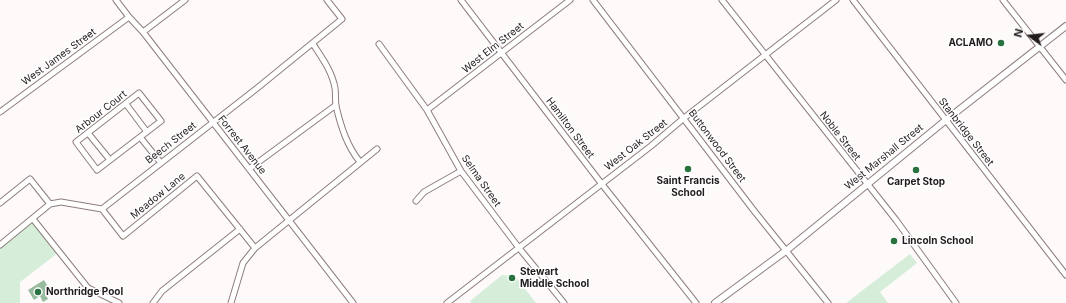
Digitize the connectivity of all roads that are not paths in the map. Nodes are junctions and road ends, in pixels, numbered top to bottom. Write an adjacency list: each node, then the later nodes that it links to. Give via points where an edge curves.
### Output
1 (116, 0): 11 (street, Forrest Avenue)
2 (185, 0): 13 (street)
3 (327, 0): 14 (street, Beech Street, via 342,19)
4 (461, 0): 17 (street, Hamilton Street)
5 (570, 0): 17 (street, West Elm Street)
6 (593, 0): 24 (street, Buttonwood Street)
7 (722, 0): 18 (street, Noble Street)
8 (836, 0): 18 (street, West Oak Street)
9 (853, 0): 25 (street, Stanbridge Street)
10 (1003, 0): 16 (street)
11 (129, 17): 13 (street, Forrest Avenue); 23 (street, West James Street)
12 (1066, 26): 16 (street, West Marshall Street)
13 (143, 32): 26 (street, Forrest Avenue)
14 (313, 44): 21 (street, via 330,70); 26 (street, Beech Street)
15 (379, 44): 22 (street, Selma Street)
16 (1039, 47): 19 (street); 25 (street, West Marshall Street)
17 (502, 53): 22 (street, West Elm Street); 36 (street, Hamilton Street)
18 (765, 55): 24 (street, West Oak Street); 37 (street, Noble Street)
19 (1066, 80)
20 (126, 104): 27 (street); 27 (street, Arbour Court, via 140,93 161,121); 28 (street, Arbour Court)
21 (336, 105): 32 (street, via 346,140); 34 (street)
22 (427, 110): 35 (street, Selma Street)
23 (0, 112)
24 (684, 118): 36 (street, West Oak Street); 48 (street, Buttonwood Street)
25 (946, 120): 37 (street, West Marshall Street); 49 (street, Stanbridge Street)
26 (213, 122): 33 (street, Beech Street); 34 (street, Forrest Avenue)
27 (147, 132): 29 (street, Arbour Court)
28 (88, 133): 31 (street); 31 (street, Arbour Court, via 76,142 97,170)
29 (140, 137): 31 (street, Arbour Court); 33 (street)
30 (377, 149): 32 (street)
31 (110, 160)
32 (360, 162): 43 (street)
33 (161, 163): 41 (street, Beech Street)
34 (249, 169): 43 (street, Forrest Avenue)
35 (461, 171): 38 (street, via 424,192); 47 (street, Selma Street)
36 (601, 183): 47 (street, West Oak Street); 56 (street, Hamilton Street)
37 (866, 184): 48 (street, West Marshall Street); 59 (street, Noble Street, via 896,220)
38 (416, 201)
39 (0, 203): 40 (street, via 30,179)
40 (50, 204): 41 (street, via 61,202); 42 (street)
41 (102, 209): 44 (street, Meadow Lane, via 123,236 197,176)
42 (33, 219): 45 (street); 50 (street, via 88,288)
43 (289, 220): 46 (street); 53 (street, Forrest Avenue)
44 (240, 229): 46 (street, Meadow Lane); 51 (street, via 162,291)
45 (0, 245)
46 (254, 248): 52 (street, via 243,262)
47 (519, 248): 54 (street, West Oak Street); 55 (street, Selma Street)
48 (787, 250): 57 (street, West Marshall Street); 58 (street, Buttonwood Street)
49 (1066, 275)
50 (120, 303)
51 (153, 303)
52 (230, 303)
53 (353, 303)
54 (447, 303)
55 (564, 303)
56 (696, 303)
57 (715, 303)
58 (828, 303)
59 (956, 303)

